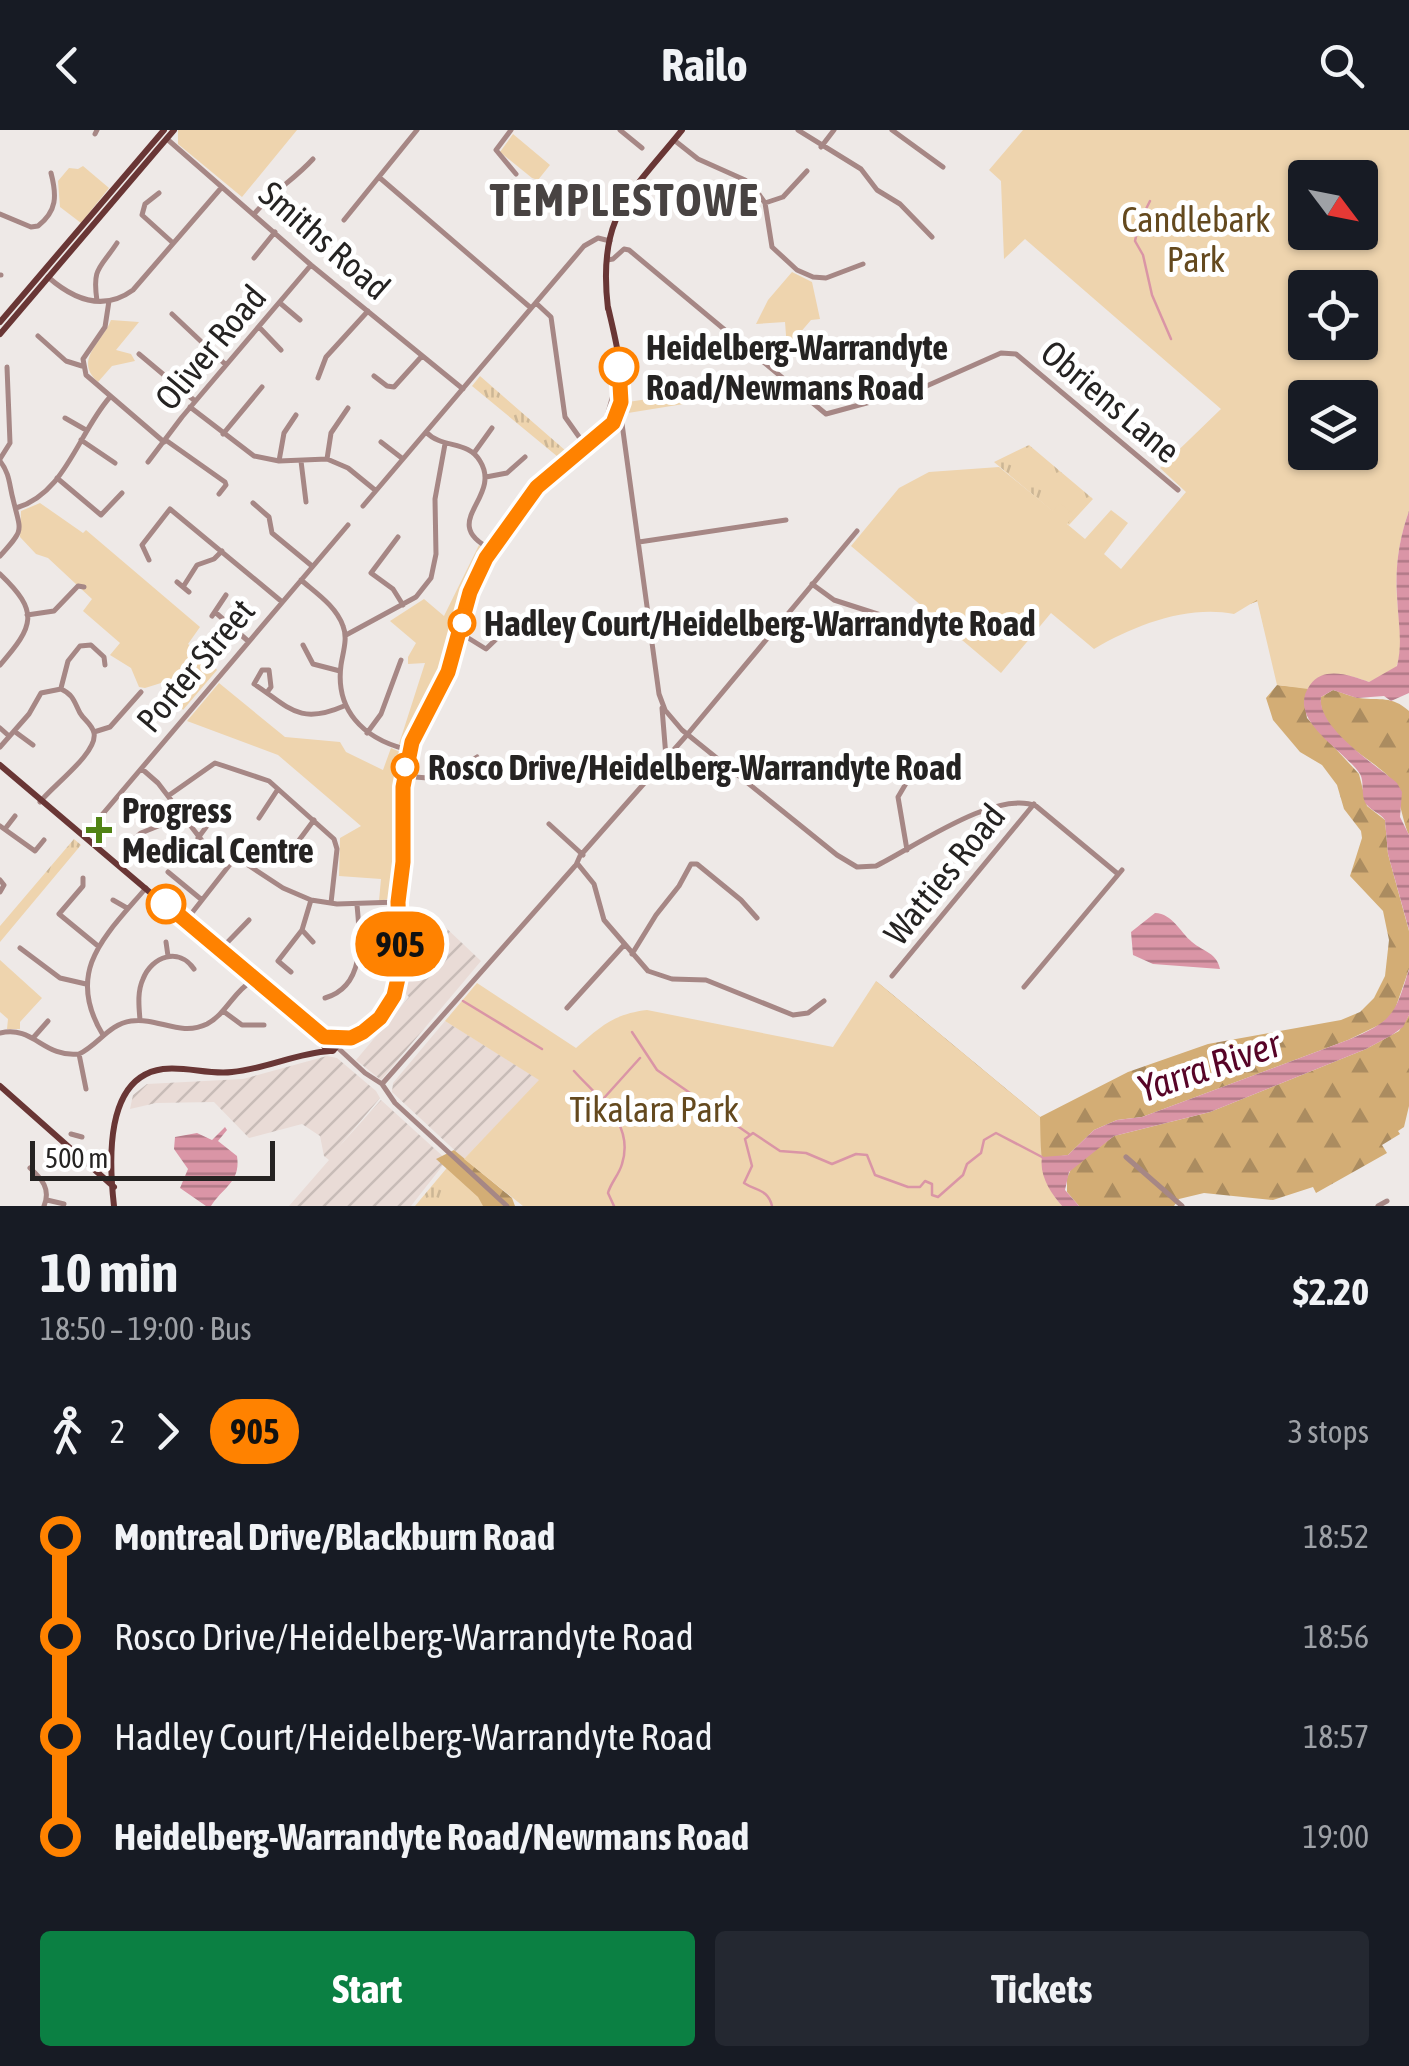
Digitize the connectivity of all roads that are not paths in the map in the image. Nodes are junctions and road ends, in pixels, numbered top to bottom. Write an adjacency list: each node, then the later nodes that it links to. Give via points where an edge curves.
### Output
1 (174, 130): 9 (main road)
2 (417, 130): 18 (street)
3 (511, 130): 17 (street, via 496,150)
4 (620, 130): 12 (street)
5 (682, 130): 10 (main road)
6 (798, 130): 11 (street)
7 (834, 130): 11 (street)
8 (892, 130): 14 (street)
9 (164, 133): 19 (street, Smiths Road); 34 (main road); 42 (main road)
10 (674, 140): 21 (street, via 744,180); 27 (main road, via 620,208)
11 (822, 146): 26 (street, via 860,169)
12 (642, 148)
13 (313, 159): 22 (street)
14 (943, 167)
15 (808, 170): 21 (street, via 783,196)
16 (51, 174): 23 (street, via 54,209 38,226)
17 (516, 174)
18 (380, 178): 24 (street); 38 (street)
19 (222, 187): 22 (street, Smiths Road); 28 (street)
20 (158, 192): 28 (street, via 142,214)
21 (765, 203): 32 (street, via 769,240 808,276 826,278)
22 (255, 213): 25 (street, Smiths Road)
23 (0, 214)
24 (344, 220)
25 (275, 232): 30 (street); 33 (street, Smiths Road)
26 (932, 237)
27 (608, 241): 31 (main road); 38 (street, via 593,240 580,250)
28 (173, 243): 35 (street, via 133,290)
29 (117, 244): 36 (street, via 96,269)
30 (254, 258)
31 (606, 260): 46 (street, Obriens Lane, via 629,250); 63 (main road)
32 (863, 264)
33 (312, 265): 37 (street, Oliver Road); 39 (street, Smiths Road)
34 (48, 277): 36 (street, via 70,295); 44 (main road)
35 (109, 300): 36 (street); 52 (street, via 104,327)
36 (97, 301)
37 (280, 302): 41 (street); 43 (street, Oliver Road)
38 (534, 306): 57 (street); 58 (street, via 552,319 565,417 582,441 606,420)
39 (368, 311): 49 (street, Smiths Road); 55 (street, via 326,358)
40 (172, 314): 51 (street)
41 (300, 320)
42 (0, 322)
43 (259, 328): 47 (street); 51 (street, Oliver Road)
44 (0, 334)
45 (38, 336): 52 (street)
46 (730, 337): 50 (street, via 720,346); 88 (street, Obriens Lane, via 830,414 1012,353)
47 (281, 350)
48 (138, 354): 60 (street)
49 (422, 356): 54 (street, via 394,386); 57 (street, Smiths Road)
50 (662, 357)
51 (226, 365): 60 (street, Oliver Road)
52 (82, 366): 59 (street)
53 (7, 367): 81 (street, via 10,443)
54 (374, 376)
55 (318, 378)
56 (262, 387): 71 (street)
57 (462, 390): 70 (street)
58 (613, 395)
59 (110, 397): 69 (street); 73 (street)
60 (195, 401): 61 (street, Oliver Road)
61 (190, 408): 71 (street); 73 (street, Oliver Road)
62 (348, 408): 80 (street, via 331,432)
63 (619, 408): 66 (main road); 67 (street); 75 (main road)
64 (296, 415): 82 (street, via 284,432)
65 (65, 418): 69 (street)
66 (612, 425): 67 (street); 75 (main road)
67 (624, 427): 100 (street)
68 (492, 428): 77 (street)
69 (86, 430): 72 (street)
70 (426, 432): 76 (street); 79 (street)
71 (223, 434): 82 (street, via 254,456)
72 (81, 440): 84 (street); 87 (street)
73 (165, 441): 85 (street, Oliver Road); 91 (street, via 224,482)
74 (381, 442): 79 (street)
75 (592, 442): 101 (main road, via 537,487)
76 (444, 444): 77 (street); 113 (street, via 434,567 426,587)
77 (474, 453): 86 (street)
78 (525, 456): 86 (street, via 508,472)
79 (403, 458): 89 (street)
80 (327, 459): 83 (street); 89 (street)
81 (0, 460): 95 (street)
82 (279, 461): 83 (street)
83 (302, 461): 92 (street)
84 (115, 462)
85 (148, 462)
86 (486, 477): 101 (street, via 468,532)
87 (57, 478): 90 (street, via 101,517); 95 (street, via 37,500)
88 (1178, 490)
89 (375, 491): 94 (street)
90 (122, 493)
91 (218, 494)
92 (306, 502)
93 (252, 503): 105 (street, via 269,516 272,532)
94 (363, 506)
95 (16, 508): 103 (street, via 17,537)
96 (786, 520): 100 (street)
97 (348, 525): 105 (street, Porter Street)
98 (857, 530): 108 (street)
99 (398, 536): 113 (street, via 371,573)
100 (638, 542): 128 (street)
101 (491, 550): 116 (main road)
102 (222, 551): 104 (street, via 170,509 142,545); 110 (street, via 197,565); 112 (street)
103 (0, 556)
104 (149, 560)
105 (312, 566): 107 (street, Porter Street)
106 (2, 579): 114 (street, via 25,603)
107 (301, 580): 112 (street, Porter Street); 117 (street, via 336,612)
108 (812, 584): 118 (street, via 834,600 894,619); 134 (street)
109 (84, 587): 114 (street, via 54,611)
110 (183, 587)
111 (226, 595): 119 (street, via 214,614)
112 (282, 601): 119 (street, Porter Street)
113 (402, 605): 117 (street)
114 (27, 615): 122 (street, via 26,633)
115 (518, 618): 116 (street, via 486,649)
116 (459, 631): 137 (main road, via 440,689)
117 (346, 635): 124 (street)
118 (919, 637)
119 (248, 641): 141 (street, Porter Street)
120 (303, 646): 124 (street, via 313,664)
121 (401, 660): 132 (street)
122 (0, 665)
123 (106, 665): 125 (street, via 92,645 80,646)
124 (340, 671): 129 (street)
125 (61, 689): 131 (street); 133 (street, via 40,694)
126 (268, 691): 129 (street, via 288,710 318,714)
127 (141, 692): 131 (street, via 110,727)
128 (662, 705): 134 (street); 138 (street)
129 (344, 706): 132 (street)
130 (0, 728): 133 (street)
131 (94, 732): 146 (street, via 88,754)
132 (367, 732): 137 (street)
133 (12, 733): 135 (street); 136 (street)
134 (687, 734): 138 (street); 160 (street, via 852,865 871,868)
135 (33, 745)
136 (0, 747)
137 (407, 750): 143 (main road)
138 (669, 751): 161 (street)
139 (477, 757): 143 (street, via 442,780)
140 (0, 767): 146 (main road)
141 (142, 769): 145 (street); 155 (street, Porter Street)
142 (911, 775): 160 (street, via 898,796)
143 (402, 776): 172 (main road)
144 (278, 789): 145 (street, via 215,764); 151 (street); 152 (street)
145 (168, 796): 150 (street)
146 (40, 801): 155 (main road)
147 (1034, 804): 160 (street, via 975,812); 191 (street, Watties Road); 195 (street, via 1120,872)
148 (218, 811): 156 (street)
149 (14, 816): 154 (street)
150 (182, 816): 156 (street); 157 (street)
151 (259, 818)
152 (314, 820): 159 (street); 173 (street, via 336,844)
153 (549, 824): 161 (street)
154 (3, 828): 158 (street, via 35,851)
155 (83, 837): 167 (main road)
156 (198, 838): 162 (street)
157 (134, 839)
158 (44, 840)
159 (294, 847)
160 (906, 850)
161 (583, 854): 163 (street)
162 (234, 858): 170 (street); 171 (street)
163 (577, 864): 182 (street, via 594,884 602,916); 212 (street)
164 (168, 872): 170 (street)
165 (83, 878): 183 (street, via 59,914)
166 (0, 880): 168 (street)
167 (144, 889): 175 (street); 178 (main road)
168 (0, 892)
169 (113, 900): 175 (street)
170 (202, 900): 178 (street)
171 (312, 900): 173 (street); 179 (street)
172 (396, 902): 174 (street); 207 (main road, via 400,978 389,1006)
173 (331, 903): 174 (street)
174 (357, 904): 196 (street, via 356,966 342,989)
175 (128, 909): 183 (street)
176 (757, 918): 186 (street, via 691,864)
177 (249, 920): 185 (street)
178 (184, 922): 185 (main road); 190 (main road)
179 (302, 930): 181 (street); 189 (street, via 278,961)
180 (166, 942): 187 (street)
181 (313, 942)
182 (625, 944): 186 (street); 198 (street)
183 (98, 946): 193 (street)
184 (20, 948): 193 (street, via 60,978)
185 (220, 950): 190 (main road)
186 (632, 954): 197 (street, via 659,976 706,980 793,1015)
187 (168, 956): 188 (street, via 186,959); 200 (street, via 145,974)
188 (194, 969)
189 (291, 972)
190 (246, 974): 192 (main road); 194 (street)
191 (892, 976)
192 (255, 982): 194 (street); 203 (main road)
193 (86, 984): 205 (street)
194 (244, 986): 199 (street)
195 (1024, 987)
196 (325, 998)
197 (824, 1001)
198 (567, 1008)
199 (223, 1012): 200 (street, via 185,1030); 202 (street, via 242,1025)
200 (140, 1020): 205 (street)
201 (48, 1021): 206 (street)
202 (264, 1026)
203 (314, 1032): 208 (main road); 209 (main road)
204 (0, 1033): 206 (street)
205 (103, 1036): 210 (street)
206 (33, 1038): 210 (street, via 52,1052)
207 (351, 1038): 208 (main road); 211 (street)
208 (331, 1045): 209 (main road); 211 (street)
209 (311, 1051): 217 (main road, via 237,1072 147,1073 123,1096)
210 (79, 1054): 214 (street)
211 (346, 1056): 212 (street)
212 (382, 1084): 228 (street, via 388,1097)
213 (0, 1086): 220 (main road)
214 (86, 1089)
215 (71, 1134): 216 (street)
216 (82, 1137)
217 (115, 1137): 219 (main road); 223 (main road)
218 (1126, 1157): 229 (street)
219 (111, 1162): 220 (main road); 223 (main road)
220 (90, 1166): 222 (main road); 223 (main road)
221 (30, 1168): 225 (street, via 46,1186)
222 (100, 1178): 223 (main road); 227 (main road)
223 (113, 1183): 227 (main road)
224 (1387, 1201): 230 (street)
225 (46, 1203): 226 (street)
226 (64, 1204)
227 (115, 1206)
228 (507, 1206)
229 (1182, 1206)
230 (1378, 1206)

